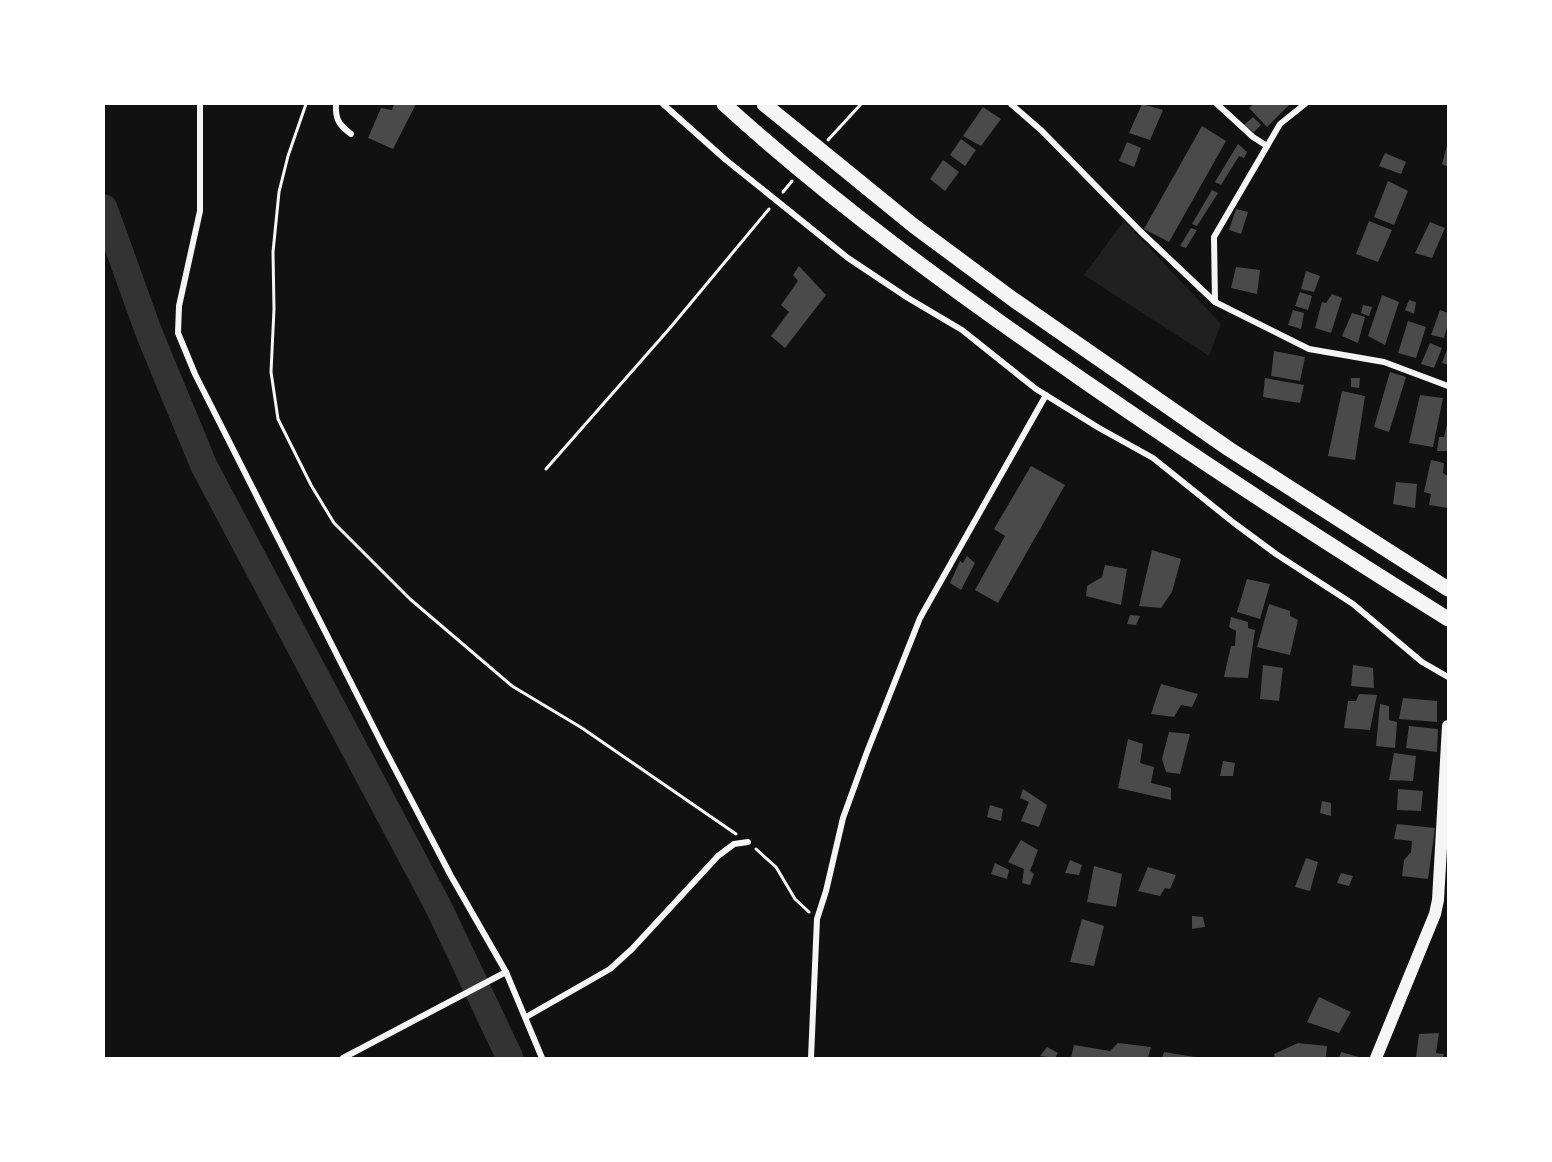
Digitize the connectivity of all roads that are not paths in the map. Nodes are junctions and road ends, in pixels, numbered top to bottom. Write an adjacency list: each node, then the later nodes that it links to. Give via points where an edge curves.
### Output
1 (200, 104): 20 (street, via 200,211 179,306 178,333 195,374 383,746)
2 (336, 104): 9 (street, via 335,115)
3 (663, 104): 13 (street, via 848,258 963,330)
4 (724, 104): 15 (highway, via 899,250 999,323 1215,471)
5 (764, 104): 14 (highway, via 914,226 1014,300 1229,449)
6 (1011, 104): 11 (street)
7 (1217, 104): 10 (street)
8 (1305, 104): 10 (street, via 1280,124)
9 (351, 134)
10 (1267, 146): 11 (street, via 1214,237)
11 (1215, 302): 12 (street, via 1309,349 1384,362)
12 (1449, 386)
13 (1046, 395): 16 (street, via 1153,458 1234,524 1353,604 1422,662); 24 (street, via 920,618 843,818 817,919)
14 (1449, 589)
15 (1449, 619)
16 (1449, 677)
17 (1449, 726): 18 (main road)
18 (1446, 815): 25 (main road, via 1435,914)
19 (748, 842): 21 (street, via 734,844 718,856 610,969)
20 (506, 972): 21 (street); 22 (street)
21 (526, 1017): 23 (street)
22 (343, 1059)
23 (542, 1059)
24 (811, 1059)
25 (1376, 1059)

